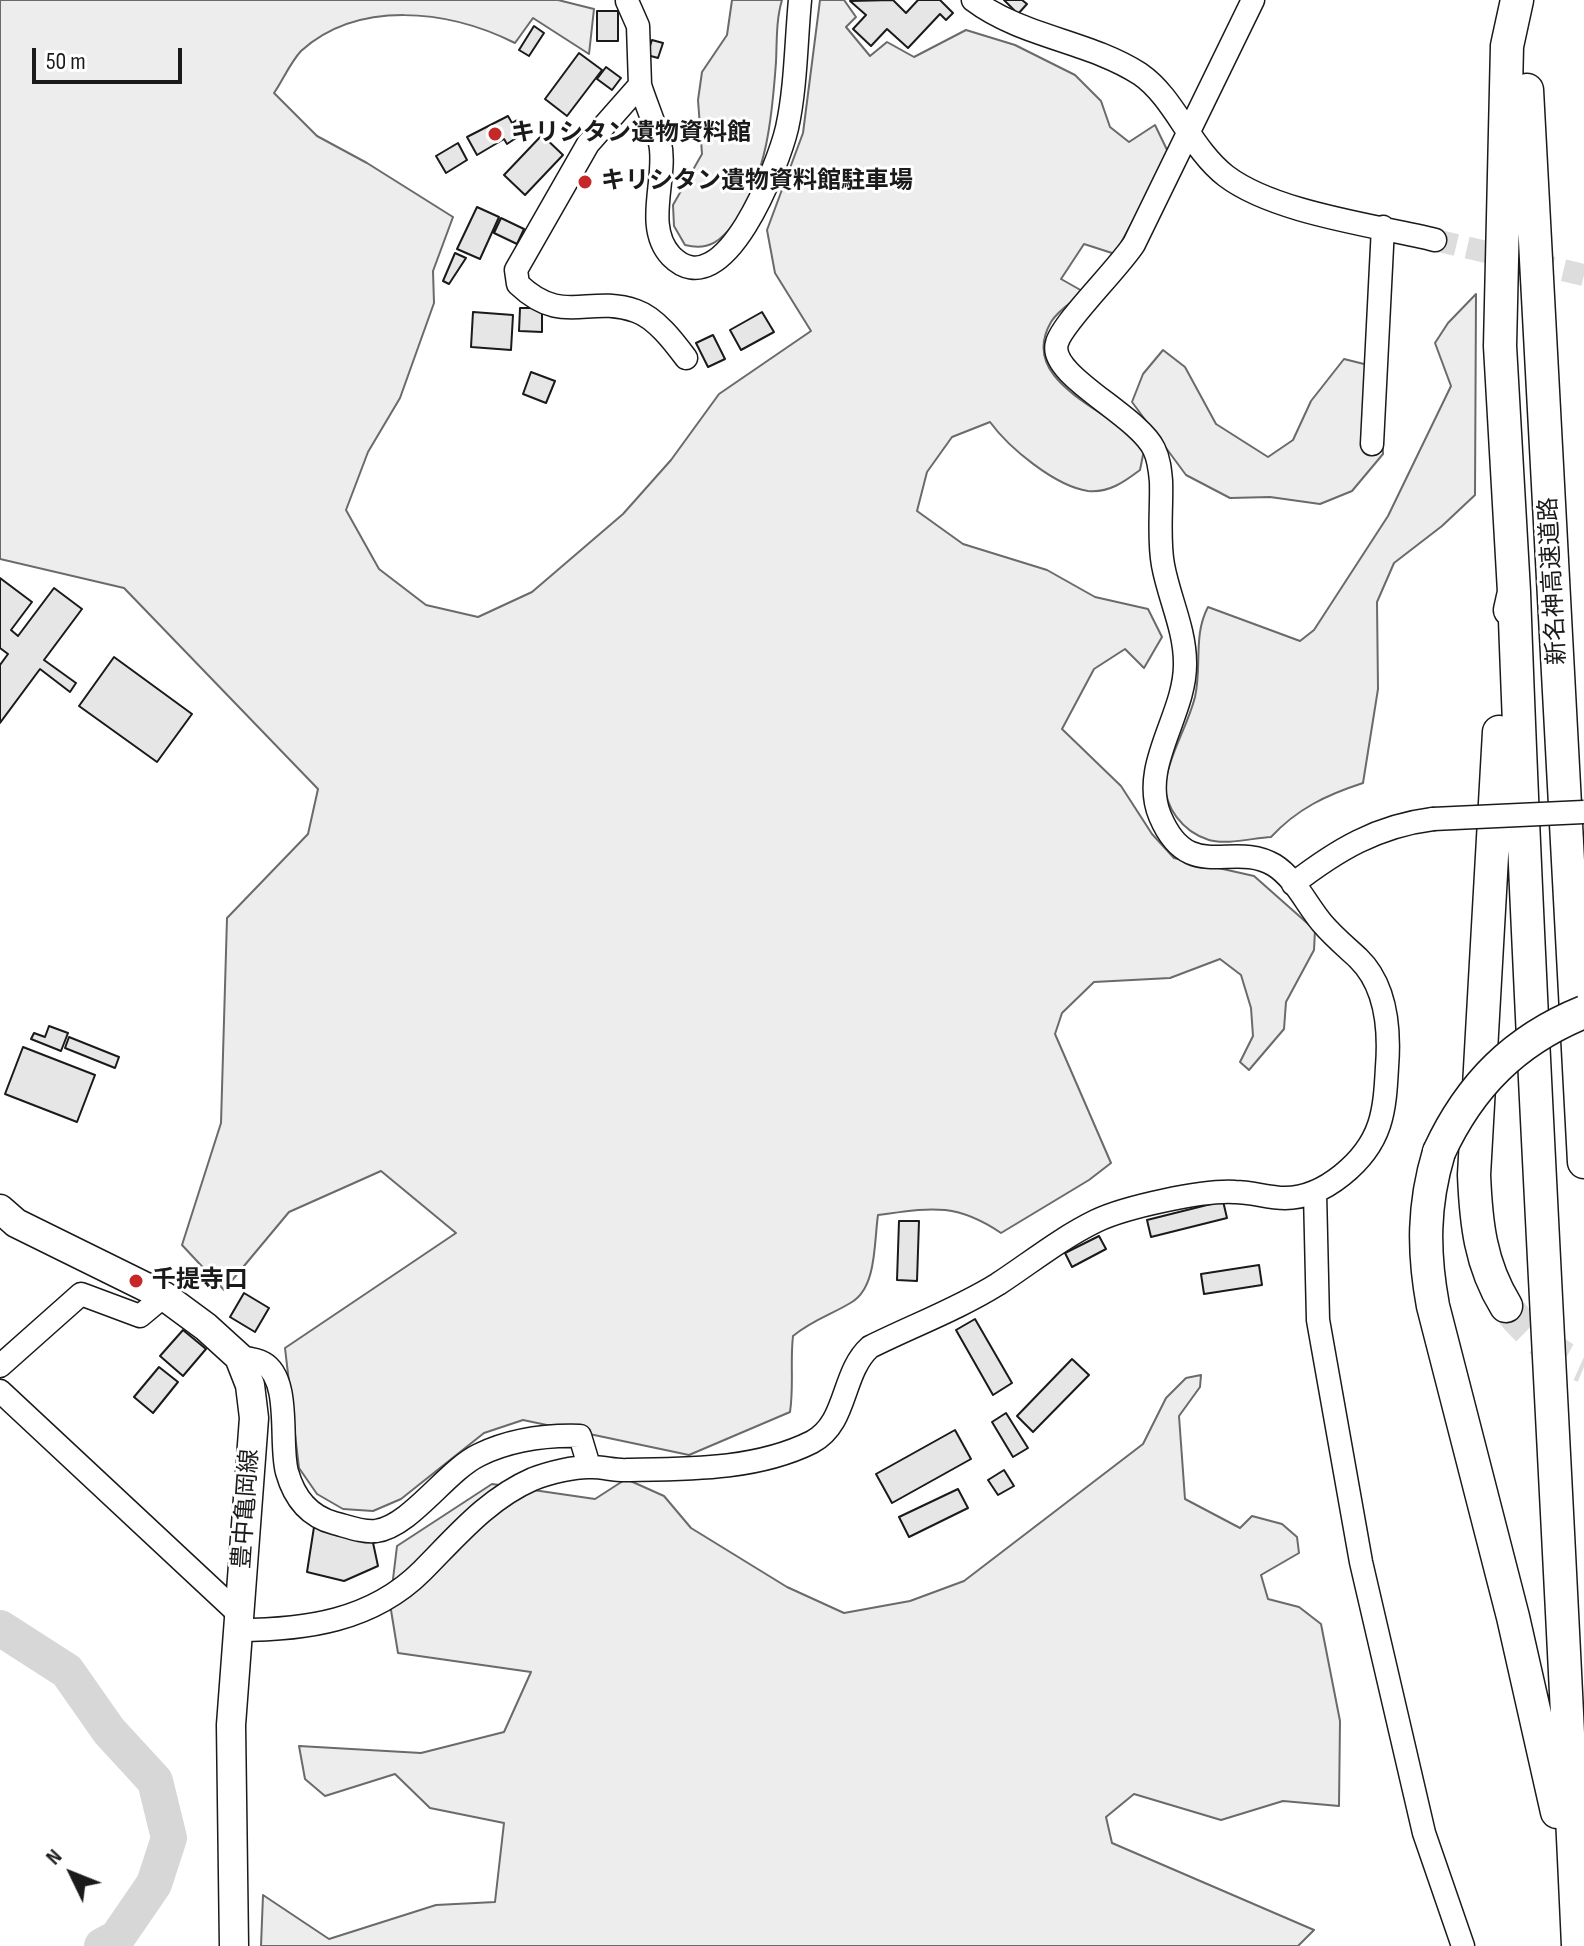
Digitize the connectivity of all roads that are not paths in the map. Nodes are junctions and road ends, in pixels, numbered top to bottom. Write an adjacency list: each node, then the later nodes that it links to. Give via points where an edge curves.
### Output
1 (800, 0): 6 (street, via 787,127 770,177 752,216 724,255 705,266 689,266 672,257 662,240 661,145)
2 (973, 0): 7 (street, via 1006,21 1138,73 1174,111)
3 (1253, 0): 7 (street)
4 (1519, 0): 12 (highway, via 1507,46 1500,346); 16 (highway, 新名神高速道路)
5 (627, 1): 6 (street, via 638,26)
6 (640, 85): 10 (street, via 588,144 516,277 528,294 555,308 634,310)
7 (1188, 136): 8 (street, via 1226,176 1270,200); 14 (street, via 1134,244 1118,270 1064,329 1056,358 1065,371 1137,427 1153,445 1159,463 1162,563 1185,664 1174,722 1153,786 1165,826 1190,852 1207,858 1259,859 1276,866)
8 (1383, 227): 9 (street); 11 (street)
9 (1435, 240)
10 (686, 358)
11 (1372, 444)
12 (1514, 592): 20 (highway, via 1503,646 1474,1175 1484,1260); 26 (highway)
13 (1584, 812): 14 (street, bridge, via 1398,823 1336,851)
14 (1293, 884): 17 (street, via 1372,977 1390,1033 1379,1127 1363,1153)
15 (1584, 1012): 26 (highway, bridge, via 1543,1031 1494,1067 1455,1119 1439,1152 1424,1225 1428,1278 1547,1757)
16 (1584, 1162)
17 (1315, 1193): 24 (street, via 1286,1198 1233,1191 1197,1195 1099,1219 996,1285 870,1347 849,1374 836,1419 814,1441 784,1453 733,1465 624,1471); 28 (street, via 1318,1320 1361,1562 1424,1833)
18 (0, 1209): 19 (main road, via 16,1223)
19 (164, 1296): 21 (main road); 22 (street, via 140,1316 81,1294)
20 (1506, 1306)
21 (239, 1357): 24 (street, via 264,1363 277,1378 283,1460 290,1483 303,1506 327,1521 377,1531 401,1519 477,1456 534,1438 580,1436); 25 (main road, 豊中亀岡線, via 254,1418)
22 (0, 1366)
23 (0, 1391): 25 (street)
24 (589, 1466): 25 (street, via 533,1479 479,1512 419,1575 374,1606 341,1619 284,1630)
25 (238, 1622): 27 (main road, 豊中亀岡線, via 231,1725)
26 (1577, 1942)
27 (234, 1946)
28 (1463, 1946)

